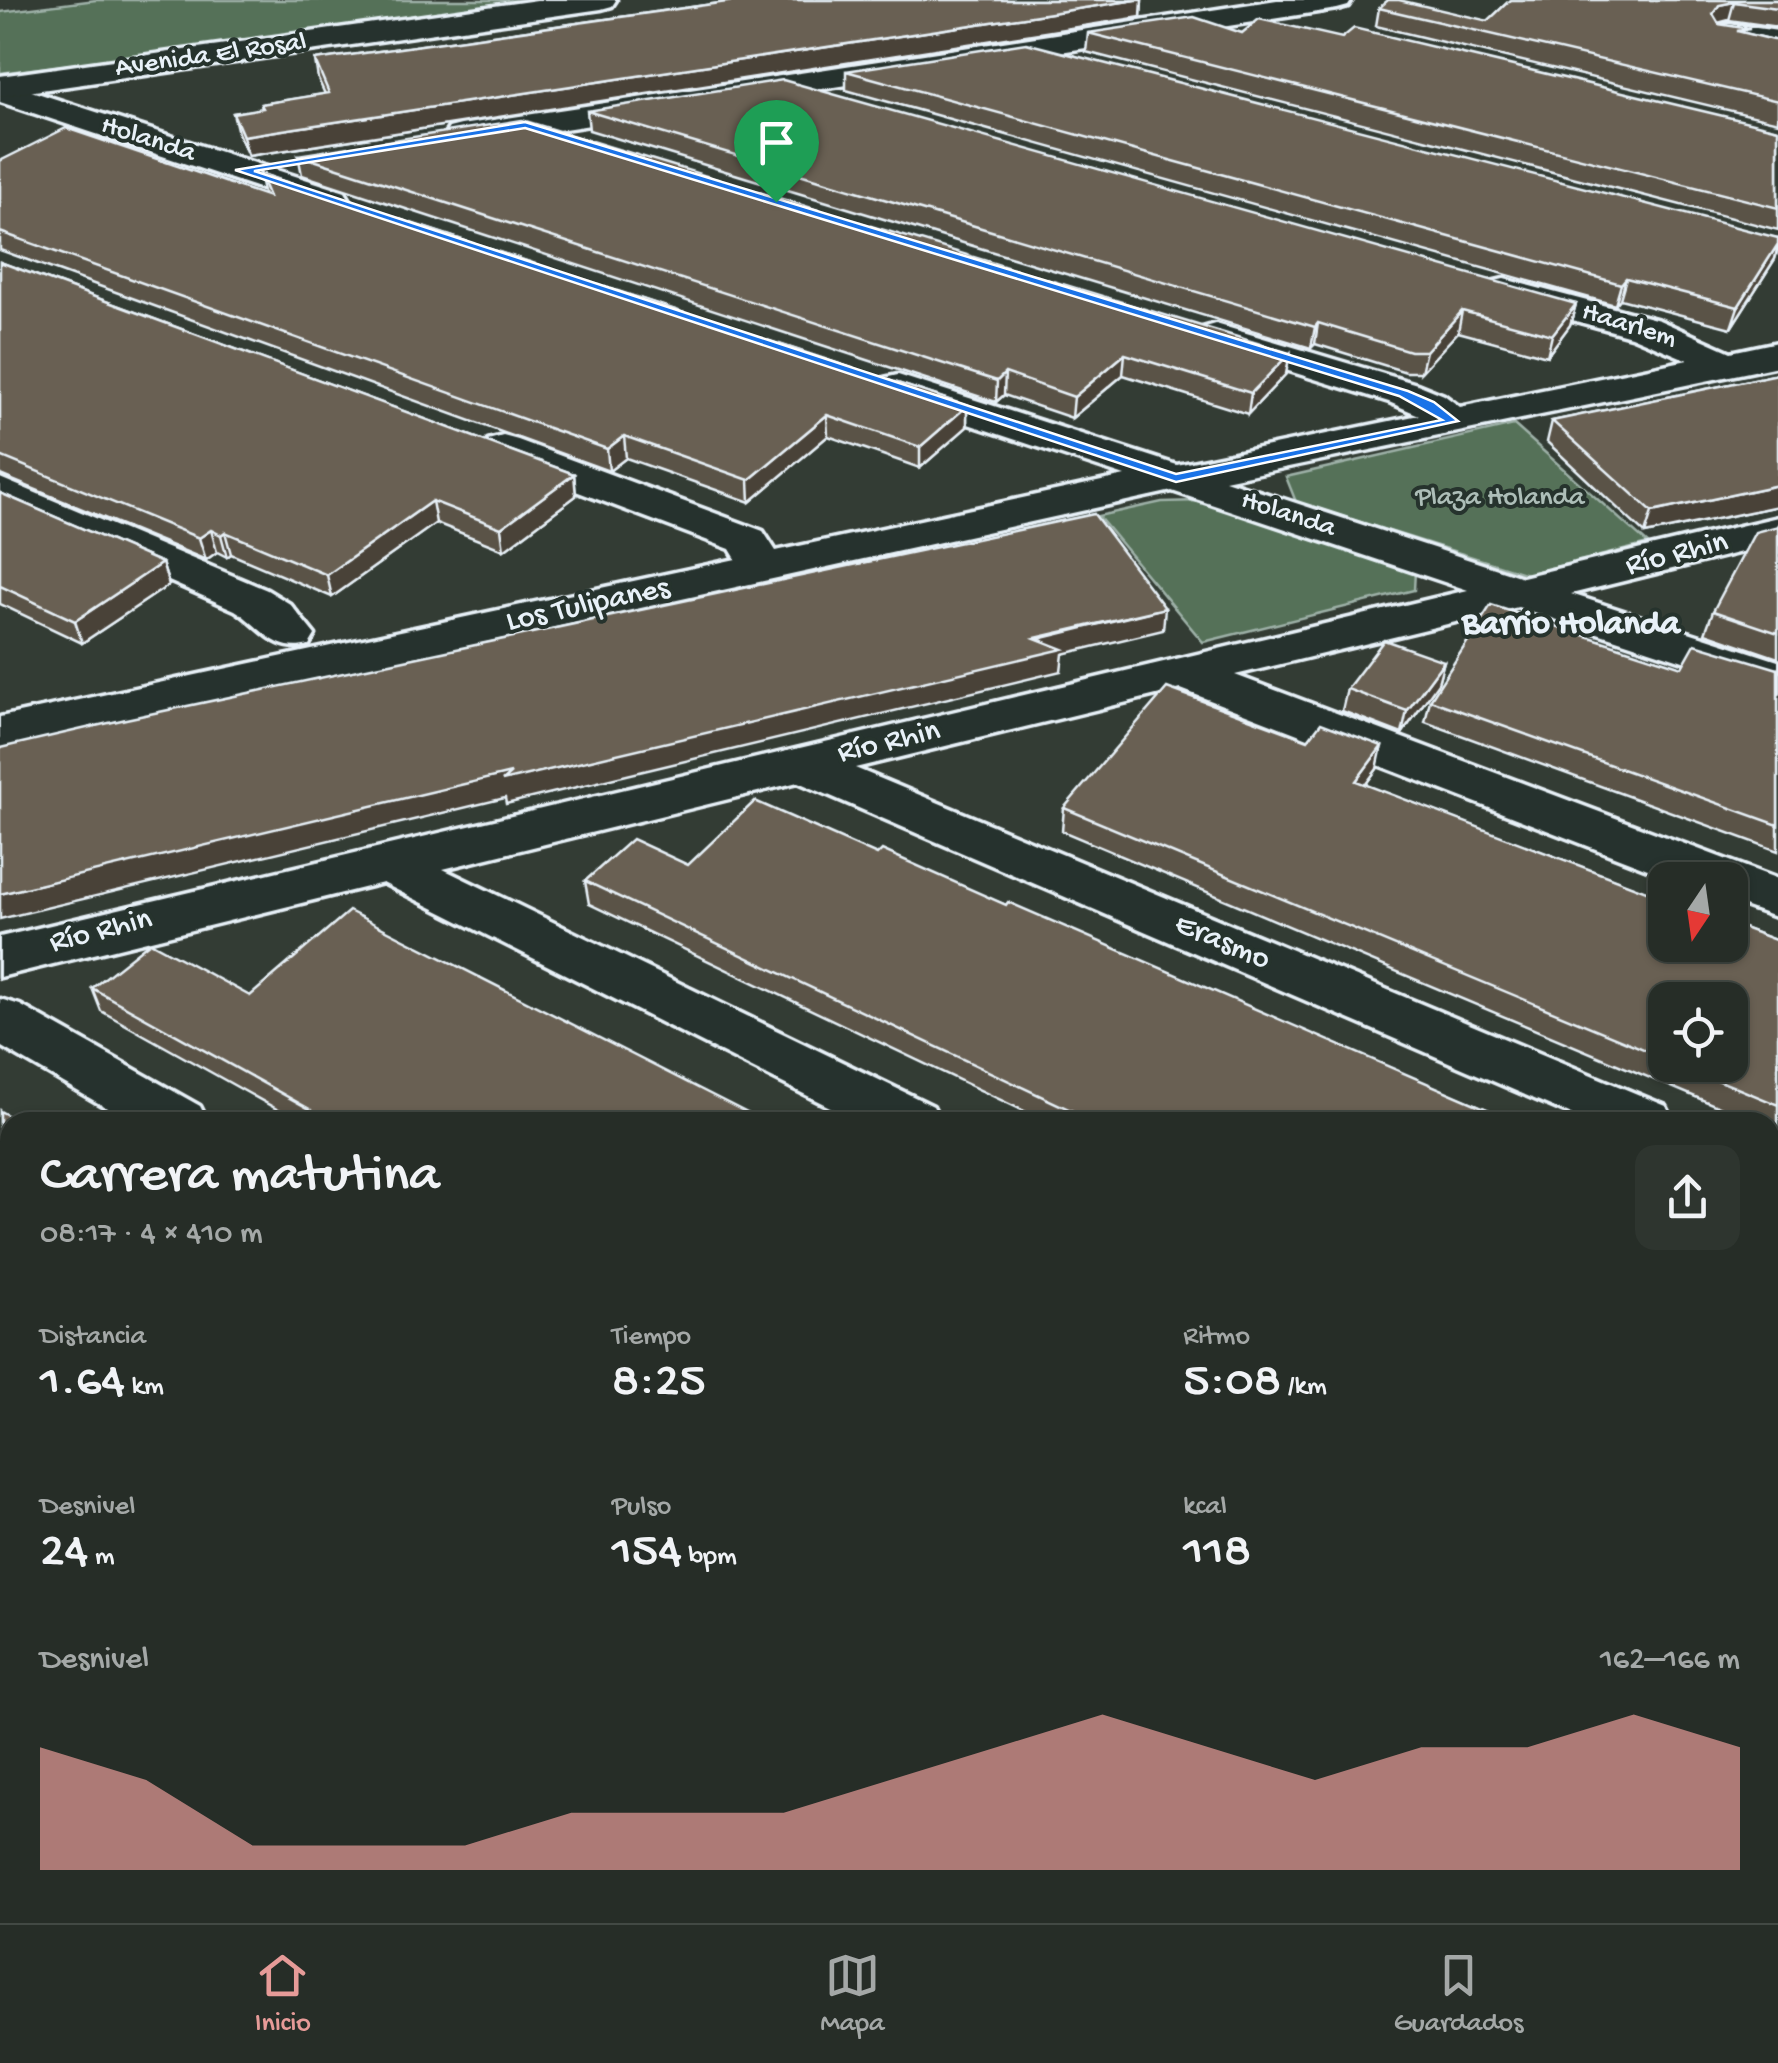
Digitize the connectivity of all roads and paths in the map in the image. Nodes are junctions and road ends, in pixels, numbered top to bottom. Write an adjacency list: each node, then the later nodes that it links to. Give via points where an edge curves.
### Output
1 (601, 0): 10 (street, Avenida El Rosal)
2 (1215, 0): 3 (street)
3 (1256, 10): 4 (street); 7 (street)
4 (1336, 14)
5 (1728, 33): 6 (street)
6 (1778, 40)
7 (1016, 48): 8 (street); 9 (street)
8 (1092, 67)
9 (780, 85): 11 (street); 12 (street)
10 (0, 88): 16 (street, Holanda)
11 (855, 106)
12 (525, 125): 13 (street); 14 (street)
13 (430, 140)
14 (602, 148)
15 (316, 158): 16 (street)
16 (240, 170): 17 (street, Holanda)
17 (372, 213)
18 (1477, 282): 21 (street, Haarlem, via 1666,336)
19 (1174, 323): 23 (street, via 1404,393)
20 (1778, 354): 21 (street, Los Tulipanes)
21 (1723, 364): 23 (street, Los Tulipanes)
22 (858, 374): 25 (street, Holanda)
23 (1452, 421): 25 (street, Los Tulipanes)
24 (467, 436): 28 (street)
25 (1176, 478): 28 (street, Los Tulipanes); 29 (street, Holanda)
26 (0, 491): 30 (street, via 251,600)
27 (1778, 530): 29 (street, Río Rhin)
28 (755, 554): 30 (street, Los Tulipanes); 34 (street, Los Tulipanes)
29 (1522, 592): 31 (street, Río Rhin); 32 (street, Holanda)
30 (292, 635): 33 (street, Los Tulipanes)
31 (1184, 673): 35 (street, Río Rhin); 36 (street)
32 (1778, 677)
33 (0, 696)
34 (0, 733)
35 (800, 764): 37 (street, Río Rhin); 44 (street, Erasmo)
36 (1682, 862)
37 (388, 863): 40 (street, Río Rhin); 43 (street)
38 (1748, 887): 39 (street)
39 (1778, 899)
40 (0, 956)
41 (0, 1020): 42 (street)
42 (161, 1112)
43 (892, 1112)
44 (1620, 1112)

